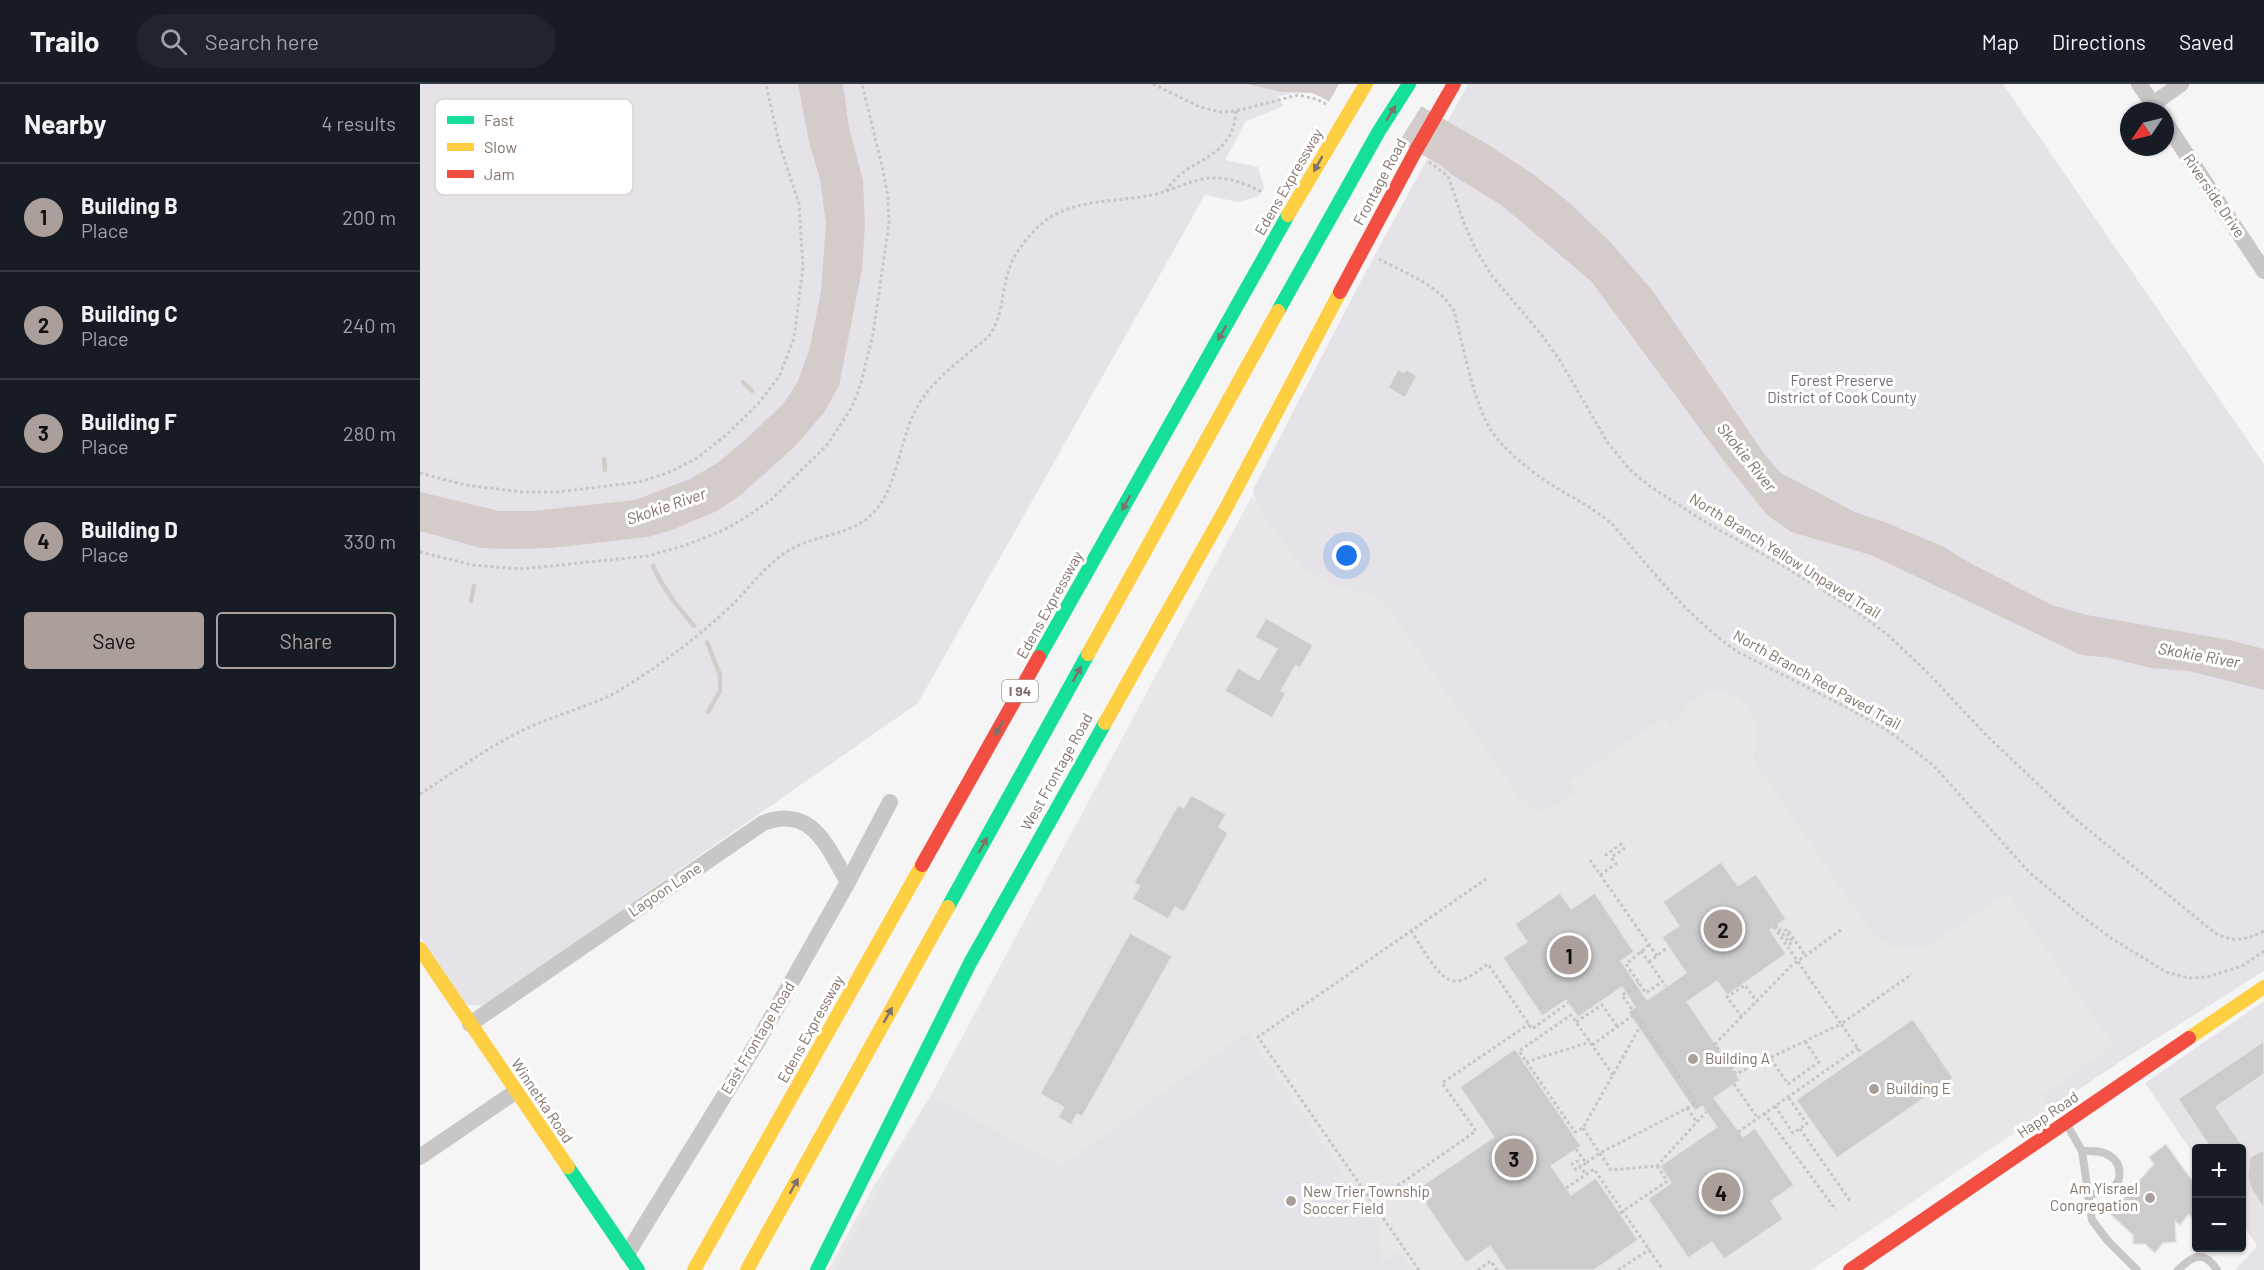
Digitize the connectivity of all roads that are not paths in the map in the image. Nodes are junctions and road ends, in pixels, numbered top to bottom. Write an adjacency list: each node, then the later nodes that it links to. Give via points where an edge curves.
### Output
1 (1366, 84): 24 (main road, Edens Expressway / I 94, one-way to 24)
2 (1454, 84): 10 (main road, Frontage Road)
3 (2139, 84): 6 (street)
4 (2181, 84): 7 (street)
5 (1406, 89): 25 (main road, I 94, one-way to 5, via 1379,131)
6 (2151, 102)
7 (2162, 102)
8 (2174, 136): 9 (street, Riverside Drive)
9 (2264, 271)
10 (1337, 297): 26 (main road, West Frontage Road, via 1225,510 970,963)
11 (890, 802): 12 (street, East Frontage Road)
12 (848, 882): 15 (street, Lagoon Lane, via 810,825 787,817 763,823); 21 (street, East Frontage Road, via 758,1041)
13 (420, 950): 15 (main road, Winnetka Road)
14 (2264, 987): 17 (main road, Happ Road)
15 (470, 1024): 16 (main road, Winnetka Road)
16 (515, 1092): 19 (street); 21 (main road, Winnetka Road)
17 (2065, 1123): 18 (lane); 27 (main road, Happ Road)
18 (2082, 1151): 20 (lane); 20 (lane, via 2112,1156 2119,1168 2115,1186)
19 (420, 1157)
20 (2087, 1195): 28 (lane, via 2098,1230)
21 (627, 1254): 22 (main road, East Frontage Road); 23 (main road, Winnetka Road)
22 (618, 1270)
23 (638, 1270)
24 (694, 1270)
25 (747, 1270)
26 (817, 1270)
27 (1850, 1270)
28 (2138, 1270)
29 (2178, 1270): 30 (lane, via 2190,1258 2198,1257 2207,1258)
30 (2217, 1270)

